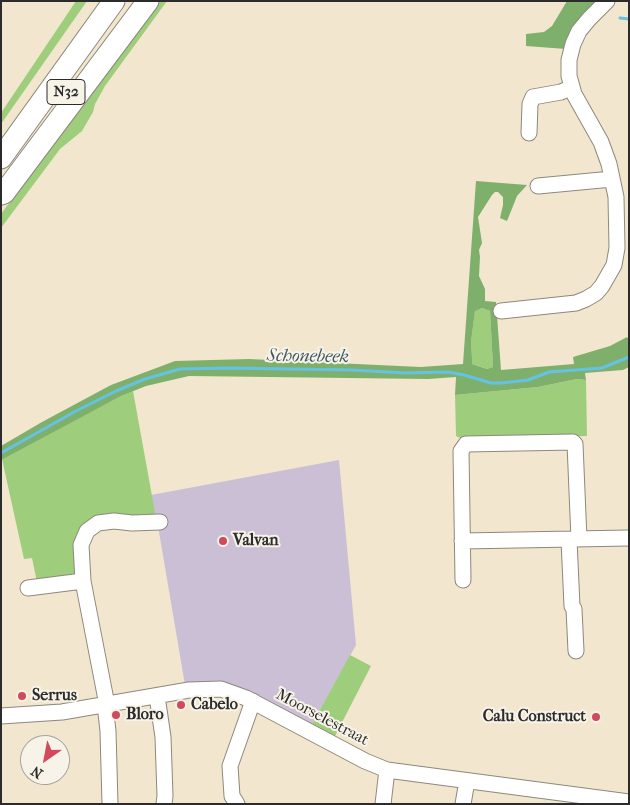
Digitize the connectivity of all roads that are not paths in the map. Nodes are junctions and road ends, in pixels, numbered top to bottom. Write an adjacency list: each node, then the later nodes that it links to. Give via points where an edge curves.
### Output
1 (104, 1): 6 (highway)
2 (114, 1): 6 (highway, N32)
3 (132, 1): 11 (highway, N32)
4 (148, 1): 13 (highway)
5 (607, 1): 7 (street, via 588,19 573,44 569,60)
6 (79, 50): 9 (highway, N32)
7 (572, 87): 8 (street, via 532,97); 10 (street, via 601,142)
8 (529, 133)
9 (1, 158)
10 (612, 179): 12 (street); 14 (street, via 616,197 617,248 614,265 602,286 596,293 576,303)
11 (1, 183)
12 (538, 186)
13 (1, 194)
14 (501, 311)
15 (160, 522): 20 (street, via 114,521 98,523 87,531 81,544)
16 (629, 538): 17 (street)
17 (574, 539): 18 (street); 18 (street, via 573,442 470,443 461,451); 22 (street)
18 (462, 541): 19 (street)
19 (463, 580)
20 (83, 581): 21 (street); 25 (street)
21 (28, 588)
22 (573, 653)
23 (157, 696): 24 (street, Moorselestraat, via 197,689 221,689); 25 (street, Moorselestraat); 31 (street, via 163,737)
24 (254, 701): 27 (street, Moorselestraat); 32 (street, via 230,766 232,796)
25 (106, 705): 26 (street, Moorselestraat); 30 (street)
26 (1, 716)
27 (387, 770): 28 (street, Moorselestraat); 33 (street)
28 (467, 781): 29 (street, Moorselestraat); 34 (street)
29 (623, 802)
30 (110, 804)
31 (164, 804)
32 (237, 804)
33 (383, 804)
34 (463, 804)

